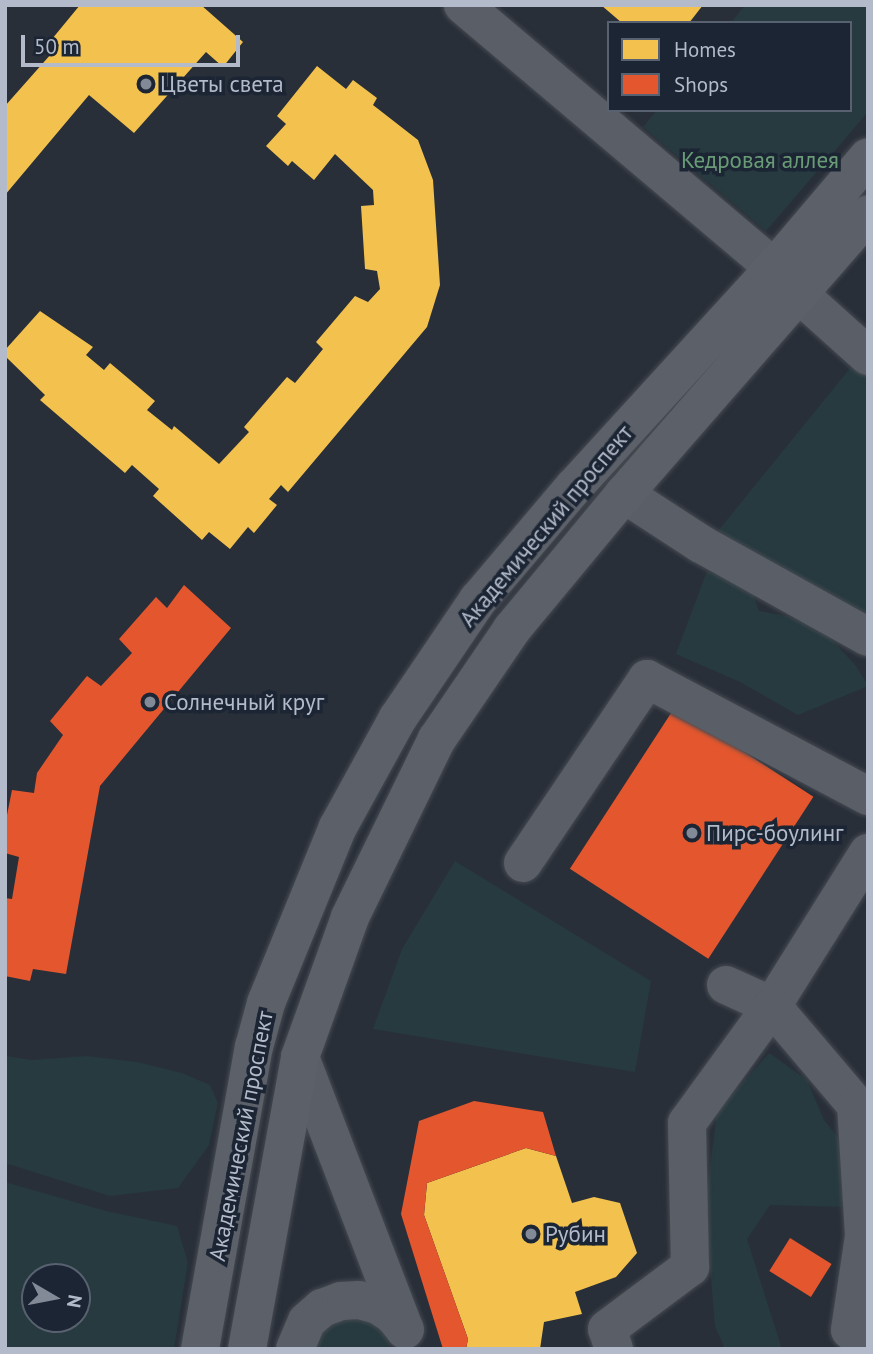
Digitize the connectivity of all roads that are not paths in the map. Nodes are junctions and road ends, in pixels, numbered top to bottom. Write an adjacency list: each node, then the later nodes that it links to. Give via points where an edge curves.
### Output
1 (463, 5): 4 (street)
2 (868, 156): 4 (main road, Академический проспект)
3 (868, 214): 4 (main road, Академический проспект)
4 (786, 281): 5 (street); 6 (main road, Академический проспект); 13 (main road, Академический проспект, via 574,487 478,600 398,718 338,827 278,970)
5 (868, 356)
6 (624, 494): 7 (street, via 701,544); 14 (main road, Академический проспект, via 512,629 437,739 351,917)
7 (868, 638)
8 (868, 796): 10 (street, via 647,678)
9 (868, 853): 12 (street)
10 (523, 863)
11 (726, 985): 12 (street)
12 (772, 1006): 18 (street, via 856,1105 864,1236 850,1331); 22 (street, via 687,1123 690,1267 607,1329)
13 (254, 1047): 14 (main road); 19 (main road, Академический проспект)
14 (300, 1057): 15 (street); 20 (main road, Академический проспект)
15 (371, 1244): 16 (street, via 365,1278); 17 (street)
16 (341, 1301): 17 (street, via 378,1305 393,1315); 21 (street, via 322,1308 307,1321)
17 (408, 1339)
18 (868, 1344)
19 (200, 1349)
20 (247, 1349)
21 (295, 1349)
22 (614, 1349)

